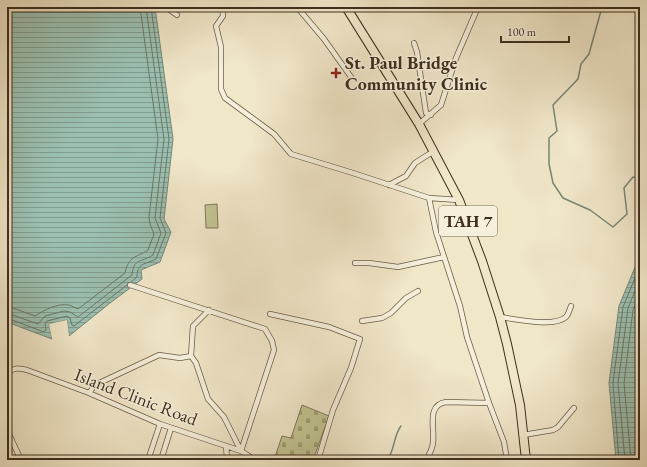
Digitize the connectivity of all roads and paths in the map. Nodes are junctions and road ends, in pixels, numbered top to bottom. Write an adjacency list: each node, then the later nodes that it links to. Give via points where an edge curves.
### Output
1 (222, 7): 12 (street, via 223,16 216,26 222,47 221,89 225,98 274,134 291,154)
2 (297, 7): 8 (street)
3 (346, 7): 10 (highway, TAH 7)
4 (478, 7): 9 (street, via 456,58 441,105)
5 (167, 8): 6 (street)
6 (177, 15)
7 (414, 43): 9 (street, via 426,113)
8 (351, 77)
9 (431, 115): 10 (street)
10 (419, 124): 11 (highway, TAH 7)
11 (434, 151): 12 (street, via 415,163 406,176); 14 (highway, TAH 7)
12 (389, 185): 13 (street)
13 (429, 198): 14 (street); 15 (street)
14 (459, 200): 22 (highway, TAH 7)
15 (444, 257): 16 (street, via 398,267); 27 (street)
16 (355, 263)
17 (130, 285): 20 (street)
18 (418, 291): 23 (street, via 382,318)
19 (571, 306): 22 (street, via 566,316 548,322)
20 (209, 310): 24 (street, via 193,326); 34 (street, via 265,329 272,340 274,350)
21 (270, 314): 40 (street, via 329,327 360,339 333,410)
22 (500, 317): 32 (highway, TAH 7, via 514,376)
23 (362, 321)
24 (190, 356): 26 (street, via 180,358 159,355 95,385); 34 (street, via 196,363 208,399 224,418)
25 (7, 374): 26 (street, Island Clinic Road, via 19,368)
26 (89, 393): 29 (street, Island Clinic Road)
27 (489, 403): 41 (street, via 439,403 432,417 433,444); 42 (street, via 504,442)
28 (574, 408): 32 (street, via 553,430)
29 (160, 424): 30 (street, Island Clinic Road); 36 (street)
30 (171, 428): 33 (street, Island Clinic Road); 37 (street)
31 (7, 430): 35 (street)
32 (523, 435): 43 (highway, TAH 7)
33 (226, 446): 34 (street, Island Clinic Road); 38 (street)
34 (241, 451): 39 (street, Island Clinic Road)
35 (21, 460)
36 (148, 460)
37 (161, 460)
38 (225, 460)
39 (255, 460)
40 (318, 460)
41 (426, 460)
42 (506, 460)
43 (526, 460)

